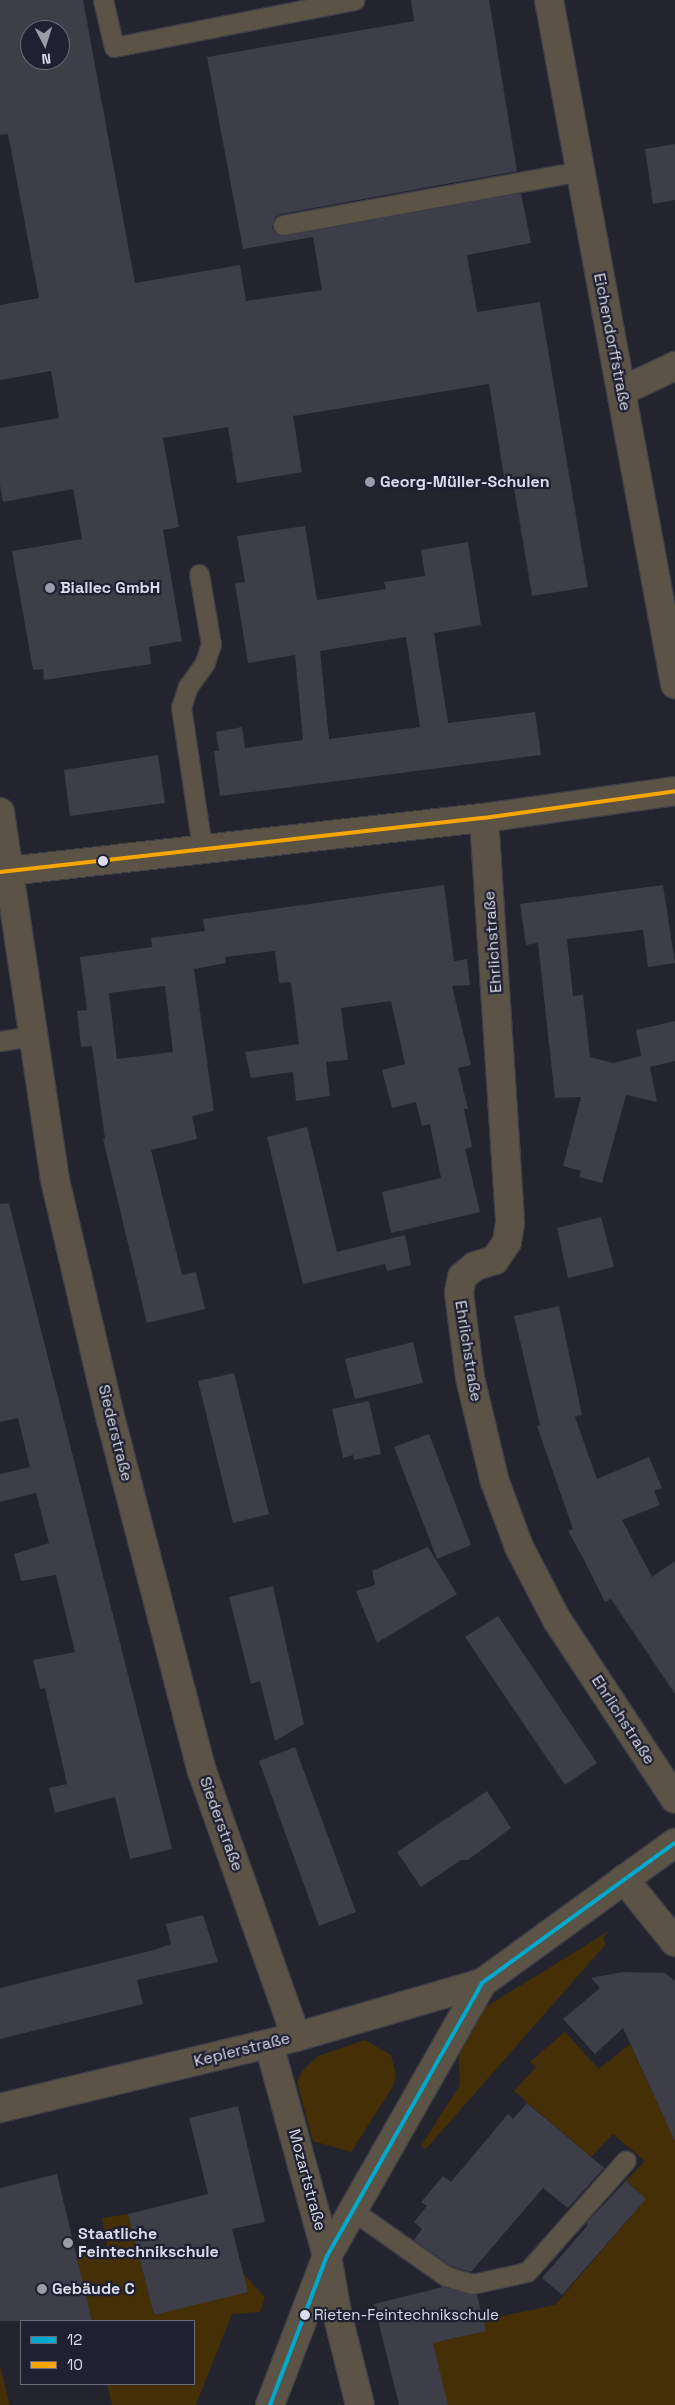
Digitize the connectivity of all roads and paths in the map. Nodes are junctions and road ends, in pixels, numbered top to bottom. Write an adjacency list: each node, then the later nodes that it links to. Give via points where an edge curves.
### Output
1 (103, 0): 2 (lane, via 114,48)
2 (354, 0)
3 (550, 0): 4 (street, Eichendorffstraße)
4 (580, 171): 5 (lane); 7 (street, Eichendorffstraße)
5 (283, 225)
6 (675, 366): 7 (street)
7 (622, 391): 9 (street, Eichendorffstraße)
8 (199, 574): 13 (lane, via 211,644 205,662 188,686 181,707)
9 (675, 684)
10 (675, 791): 12 (street)
11 (0, 812): 14 (street, Siederstraße)
12 (484, 818): 13 (street); 17 (street, Ehrlichstraße, via 510,1223 507,1242 494,1260 475,1266 462,1277 459,1294 470,1378 495,1482 519,1547 557,1620)
13 (202, 848): 14 (street)
14 (5, 872): 15 (street, Siederstraße)
15 (33, 1036): 16 (lane); 22 (street, Siederstraße, via 54,1180 111,1420 202,1771)
16 (0, 1041)
17 (675, 1799)
18 (675, 1843): 19 (street)
19 (624, 1879): 20 (street); 21 (street)
20 (675, 1942)
21 (482, 1983): 22 (street, Keplerstraße); 26 (street)
22 (296, 2037): 23 (street, Keplerstraße)
23 (269, 2044): 24 (street, Keplerstraße); 27 (street, Mozartstraße)
24 (0, 2108)
25 (626, 2160): 26 (lane, via 527,2272 472,2284 446,2276)
26 (352, 2210): 27 (street)
27 (327, 2256): 28 (street); 29 (street, Mozartstraße, via 337,2313)
28 (270, 2405)
29 (360, 2405)

